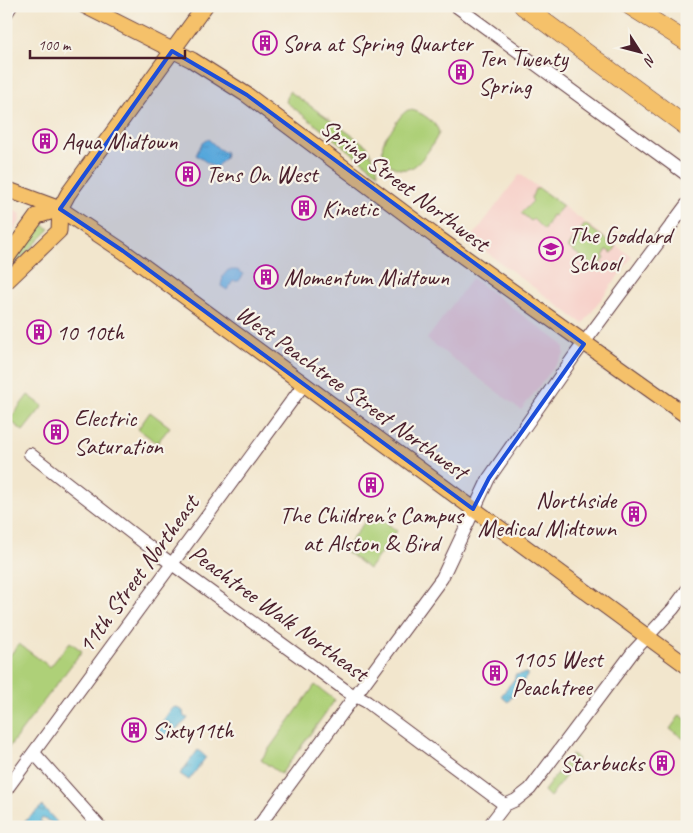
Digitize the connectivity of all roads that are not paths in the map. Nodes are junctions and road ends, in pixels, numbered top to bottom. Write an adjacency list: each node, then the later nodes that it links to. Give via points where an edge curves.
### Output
1 (11, 6): 7 (street)
2 (85, 6): 9 (main road, Spring Street Northwest)
3 (205, 6): 9 (main road)
4 (456, 6): 11 (street)
5 (523, 6): 10 (highway)
6 (630, 6): 8 (highway)
7 (6, 14)
8 (687, 42)
9 (172, 51): 14 (main road); 17 (main road, Spring Street Northwest, via 192,60 247,96)
10 (687, 127)
11 (687, 175)
12 (6, 189): 14 (main road, West Peachtree Street Northwest)
13 (687, 204): 17 (street)
14 (60, 209): 15 (main road, via 37,216); 16 (main road, via 59,231); 18 (main road, West Peachtree Street Northwest, via 123,251)
15 (6, 260)
16 (6, 282)
17 (584, 344): 19 (main road, Spring Street Northwest); 21 (street, via 489,478)
18 (304, 384): 21 (main road, West Peachtree Street Northwest); 22 (street, 11th Street Northeast)
19 (687, 416)
20 (30, 454): 22 (street, Peachtree Walk Northeast)
21 (473, 509): 24 (main road, West Peachtree Street Northwest); 26 (street, via 442,578)
22 (172, 563): 26 (street, Peachtree Walk Northeast); 27 (street, 11th Street Northeast)
23 (687, 590): 24 (street)
24 (647, 637): 25 (main road, West Peachtree Street Northwest); 29 (street, via 530,789)
25 (687, 666)
26 (355, 696): 29 (street, Peachtree Walk Northeast, via 462,770); 31 (street)
27 (34, 753): 28 (street, 11th Street Northeast); 30 (street)
28 (6, 790)
29 (505, 805): 32 (street)
30 (100, 827)
31 (258, 827)
32 (488, 827)

